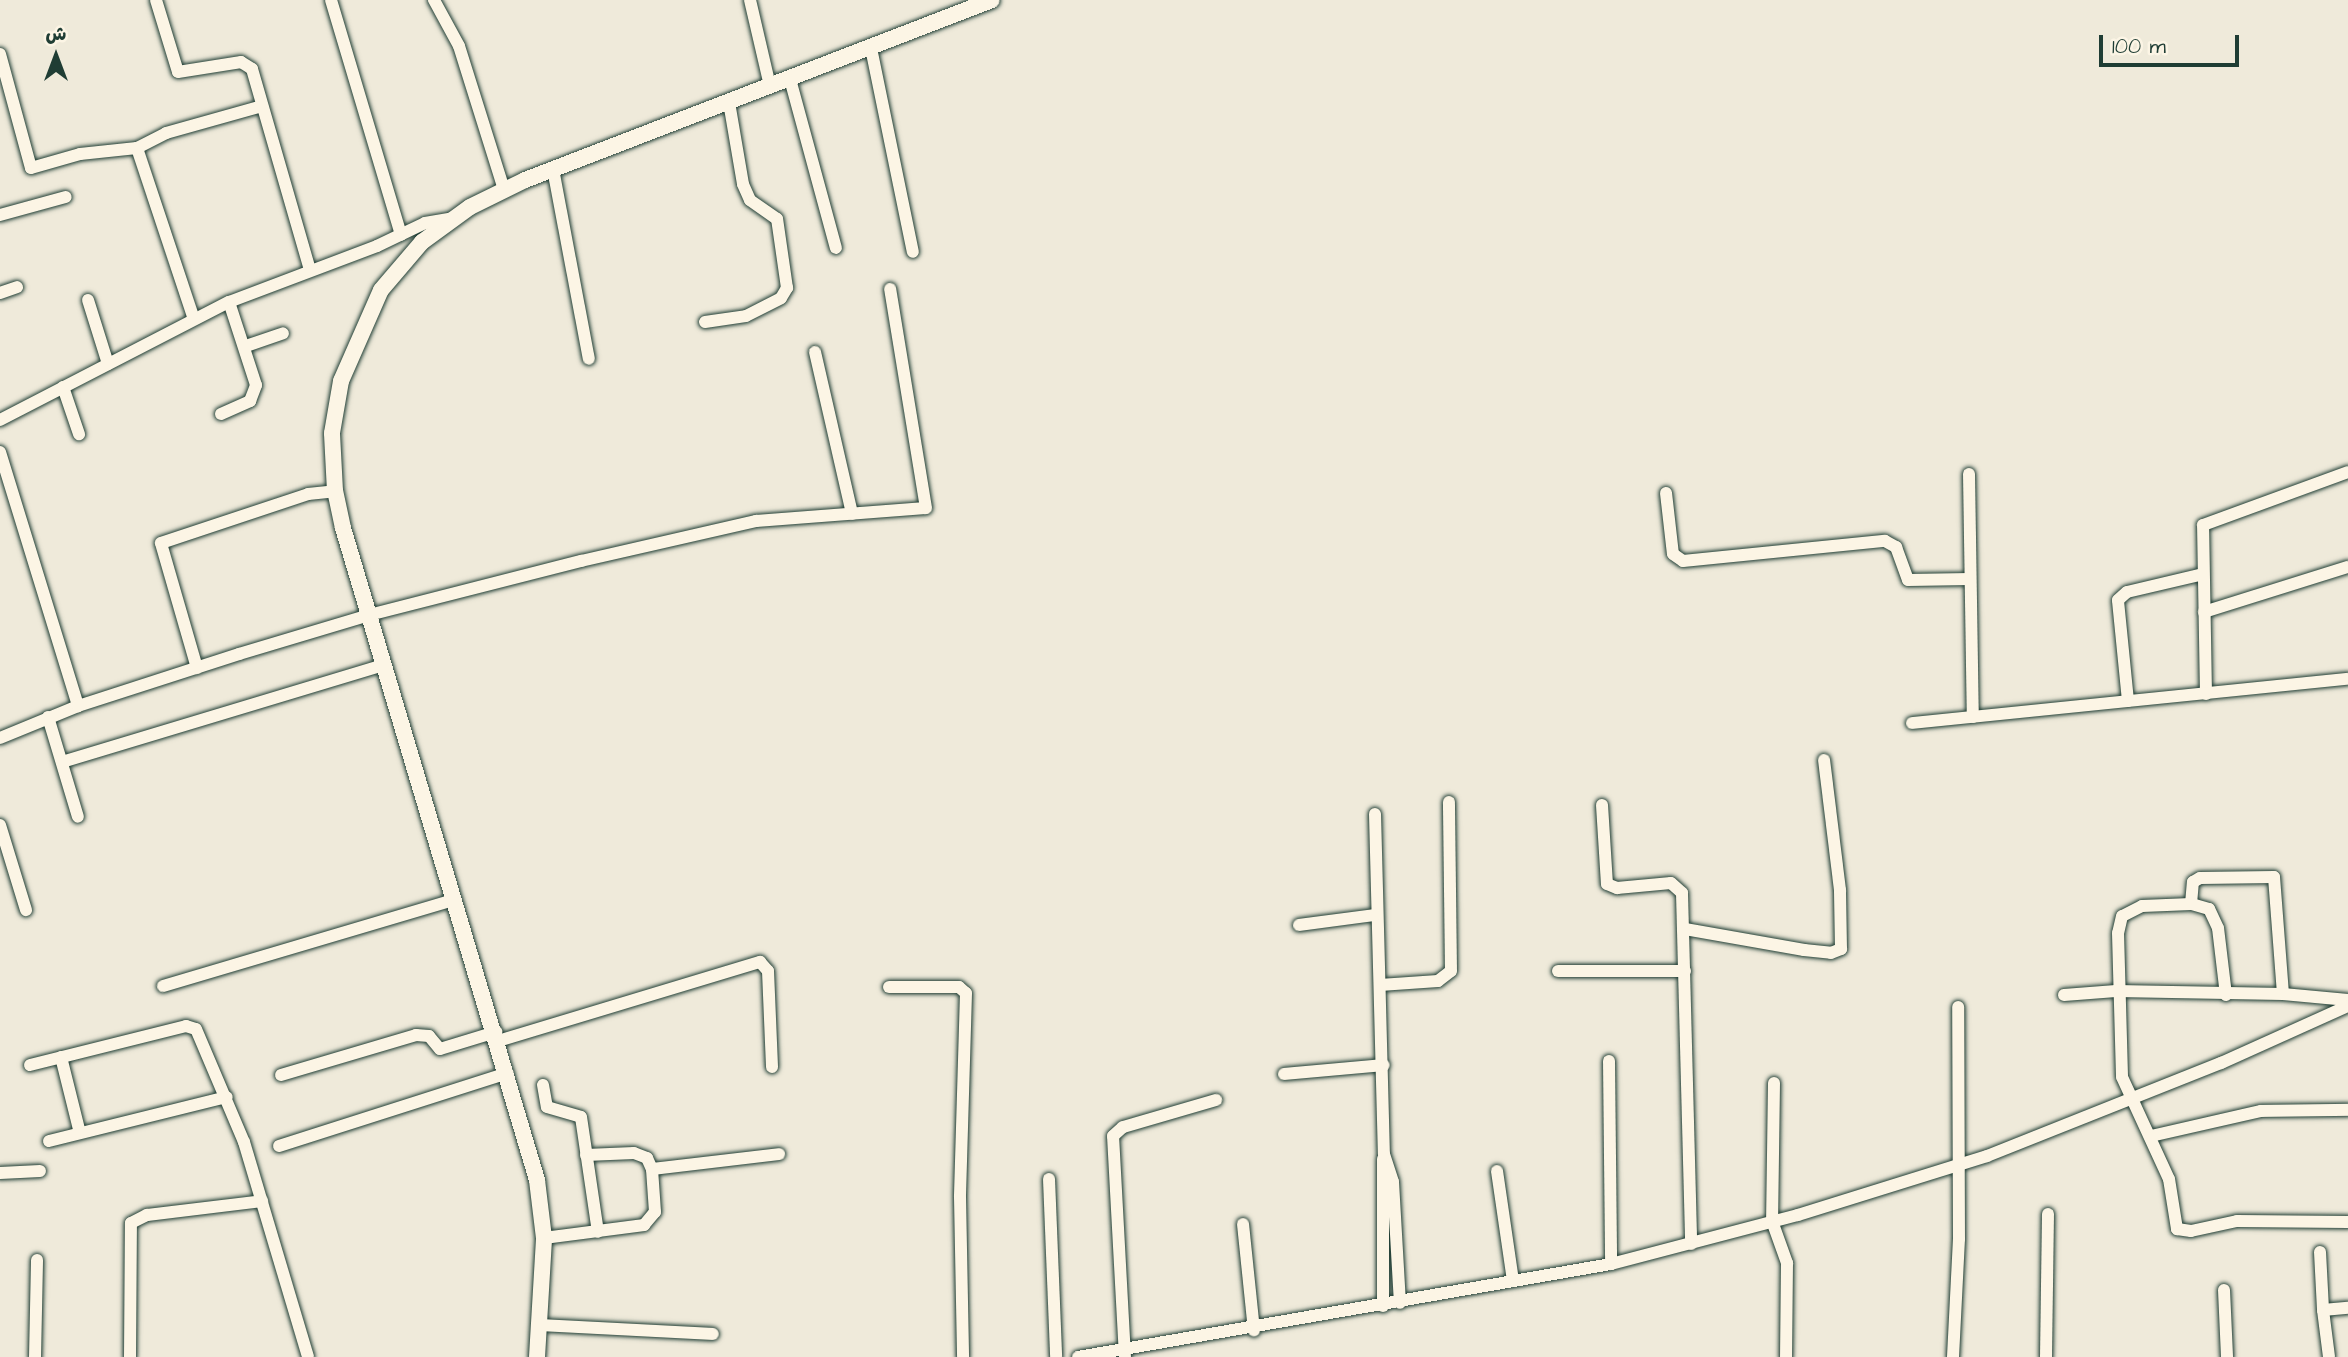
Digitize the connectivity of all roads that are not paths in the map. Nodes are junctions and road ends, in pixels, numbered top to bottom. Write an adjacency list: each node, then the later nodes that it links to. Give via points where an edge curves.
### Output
1 (156, 0): 11 (street, via 178,72 247,63)
2 (331, 0): 18 (street)
3 (434, 0): 14 (street, via 459,46)
4 (750, 0): 9 (street)
5 (992, 0): 6 (main road)
6 (870, 48): 8 (main road); 20 (street)
7 (0, 54): 12 (street, via 32,168 80,154)
8 (790, 79): 9 (main road); 19 (street)
9 (770, 86): 10 (main road)
10 (729, 102): 13 (main road); 28 (street, via 743,184 750,200 777,219 787,288 781,298 746,316)
11 (262, 106): 12 (street, via 166,133); 21 (street)
12 (137, 148): 27 (street)
13 (553, 169): 14 (main road); 32 (street)
14 (504, 190): 17 (main road)
15 (66, 197): 16 (street)
16 (0, 215)
17 (452, 218): 18 (street, via 437,219); 41 (main road, via 396,271 362,327 336,404 332,433)
18 (401, 235): 21 (street)
19 (836, 248)
20 (913, 252)
21 (310, 270): 26 (street)
22 (17, 287): 24 (street)
23 (890, 289): 43 (street, via 926,508)
24 (0, 293)
25 (88, 300): 33 (street)
26 (229, 302): 27 (street); 30 (street)
27 (194, 319): 33 (street)
28 (705, 322)
29 (283, 333): 30 (street)
30 (246, 346): 35 (street, via 254,393 250,401)
31 (815, 352): 43 (street)
32 (589, 359)
33 (108, 364): 34 (street)
34 (63, 387): 36 (street); 37 (street)
35 (221, 414)
36 (0, 420)
37 (79, 434)
38 (0, 452): 54 (street)
39 (2348, 472): 45 (street, via 2205,522)
40 (1969, 474): 46 (street)
41 (335, 491): 48 (main road); 50 (street, via 308,494 161,543)
42 (1665, 493): 46 (street, via 1673,554 1684,561 1885,541 1896,547 1908,580)
43 (852, 514): 48 (street, via 744,523)
44 (2348, 567): 47 (street)
45 (2203, 574): 47 (street); 53 (street, via 2127,592 2118,600)
46 (1970, 579): 56 (street)
47 (2204, 612): 52 (street)
48 (369, 615): 49 (main road); 50 (street)
49 (383, 665): 60 (street); 66 (main road)
50 (197, 668): 54 (street)
51 (2348, 679): 52 (street)
52 (2206, 694): 53 (street)
53 (2128, 701): 56 (street)
54 (78, 706): 55 (street)
55 (48, 717): 58 (street); 60 (street)
56 (1973, 717): 57 (street)
57 (1912, 723)
58 (0, 738)
59 (1824, 760): 71 (street, via 1840,890 1841,949 1831,953 1794,949)
60 (62, 762): 64 (street)
61 (1449, 802): 74 (street, via 1451,971 1438,981)
62 (1602, 805): 71 (street, via 1607,884 1617,888 1677,885)
63 (1375, 814): 69 (street)
64 (78, 817)
65 (0, 825): 68 (street)
66 (454, 900): 75 (street); 84 (main road)
67 (2191, 904): 77 (street, via 2142,906 2122,916 2118,933); 78 (street, via 2193,882 2200,878 2274,877); 80 (street, via 2202,905 2214,916)
68 (26, 910)
69 (1375, 915): 70 (street); 74 (street)
70 (1299, 925)
71 (1685, 929): 73 (street)
72 (1558, 971): 73 (street)
73 (1685, 971): 119 (street, via 1684,1107)
74 (1380, 985): 88 (street)
75 (163, 986)
76 (889, 987): 137 (street, via 959,987 966,993 960,1197)
77 (2121, 992): 79 (street); 80 (street); 96 (street, via 2122,1077)
78 (2283, 994): 80 (street); 81 (street)
79 (2064, 995)
80 (2226, 995)
81 (2348, 1000)
82 (2348, 1006): 96 (street)
83 (1958, 1007): 106 (street)
84 (497, 1036): 89 (street, via 760,961 768,971); 90 (main road); 92 (street, via 440,1049 429,1036 416,1035)
85 (61, 1057): 87 (street); 95 (street, via 190,1026 198,1032); 99 (street)
86 (1609, 1061): 122 (street)
87 (30, 1065)
88 (1384, 1065): 91 (street); 104 (street)
89 (772, 1067)
90 (508, 1073): 102 (street); 118 (main road, via 537,1180)
91 (1284, 1074)
92 (281, 1075)
93 (1774, 1083): 114 (street)
94 (543, 1085): 105 (street, via 547,1107 581,1117)
95 (227, 1097): 99 (street); 112 (street)
96 (2130, 1098): 100 (street); 106 (street)
97 (1216, 1100): 132 (street, via 1123,1127 1113,1136)
98 (2348, 1111): 100 (street, via 2261,1111)
99 (80, 1133): 101 (street)
100 (2151, 1136): 115 (street, via 2169,1179 2179,1230 2237,1221)
101 (49, 1141)
102 (279, 1146)
103 (779, 1154): 107 (street)
104 (1384, 1154): 125 (street, via 1393,1182); 126 (street, via 1380,1185)
105 (586, 1155): 107 (street, via 634,1153 647,1158); 117 (street)
106 (1956, 1165): 114 (street); 141 (street, via 1959,1239)
107 (652, 1168): 117 (street, via 655,1212 650,1221 635,1228)
108 (40, 1171): 110 (street)
109 (1497, 1171): 123 (street)
110 (0, 1172)
111 (1049, 1179): 138 (street)
112 (262, 1201): 134 (street, via 147,1215 131,1223); 135 (street)
113 (2048, 1213): 142 (street)
114 (1772, 1222): 119 (street); 140 (street, via 1787,1263)
115 (2348, 1222)
116 (1243, 1224): 130 (street)
117 (598, 1232): 118 (street)
118 (544, 1238): 129 (main road)
119 (1691, 1244): 122 (street)
120 (2320, 1252): 128 (street)
121 (37, 1260): 133 (street)
122 (1611, 1264): 123 (street)
123 (1513, 1281): 125 (street)
124 (2224, 1290): 143 (street)
125 (1400, 1303): 126 (street)
126 (1383, 1306): 130 (street)
127 (2348, 1308): 128 (street)
128 (2323, 1310): 144 (street)
129 (541, 1325): 131 (street); 136 (main road)
130 (1254, 1330): 132 (street)
131 (713, 1334)
132 (1125, 1354): 139 (street)
133 (35, 1357)
134 (130, 1357)
135 (308, 1357)
136 (537, 1357)
137 (963, 1357)
138 (1056, 1357)
139 (1079, 1357)
140 (1786, 1357)
141 (1953, 1357)
142 (2046, 1357)
143 (2227, 1357)
144 (2329, 1357)

